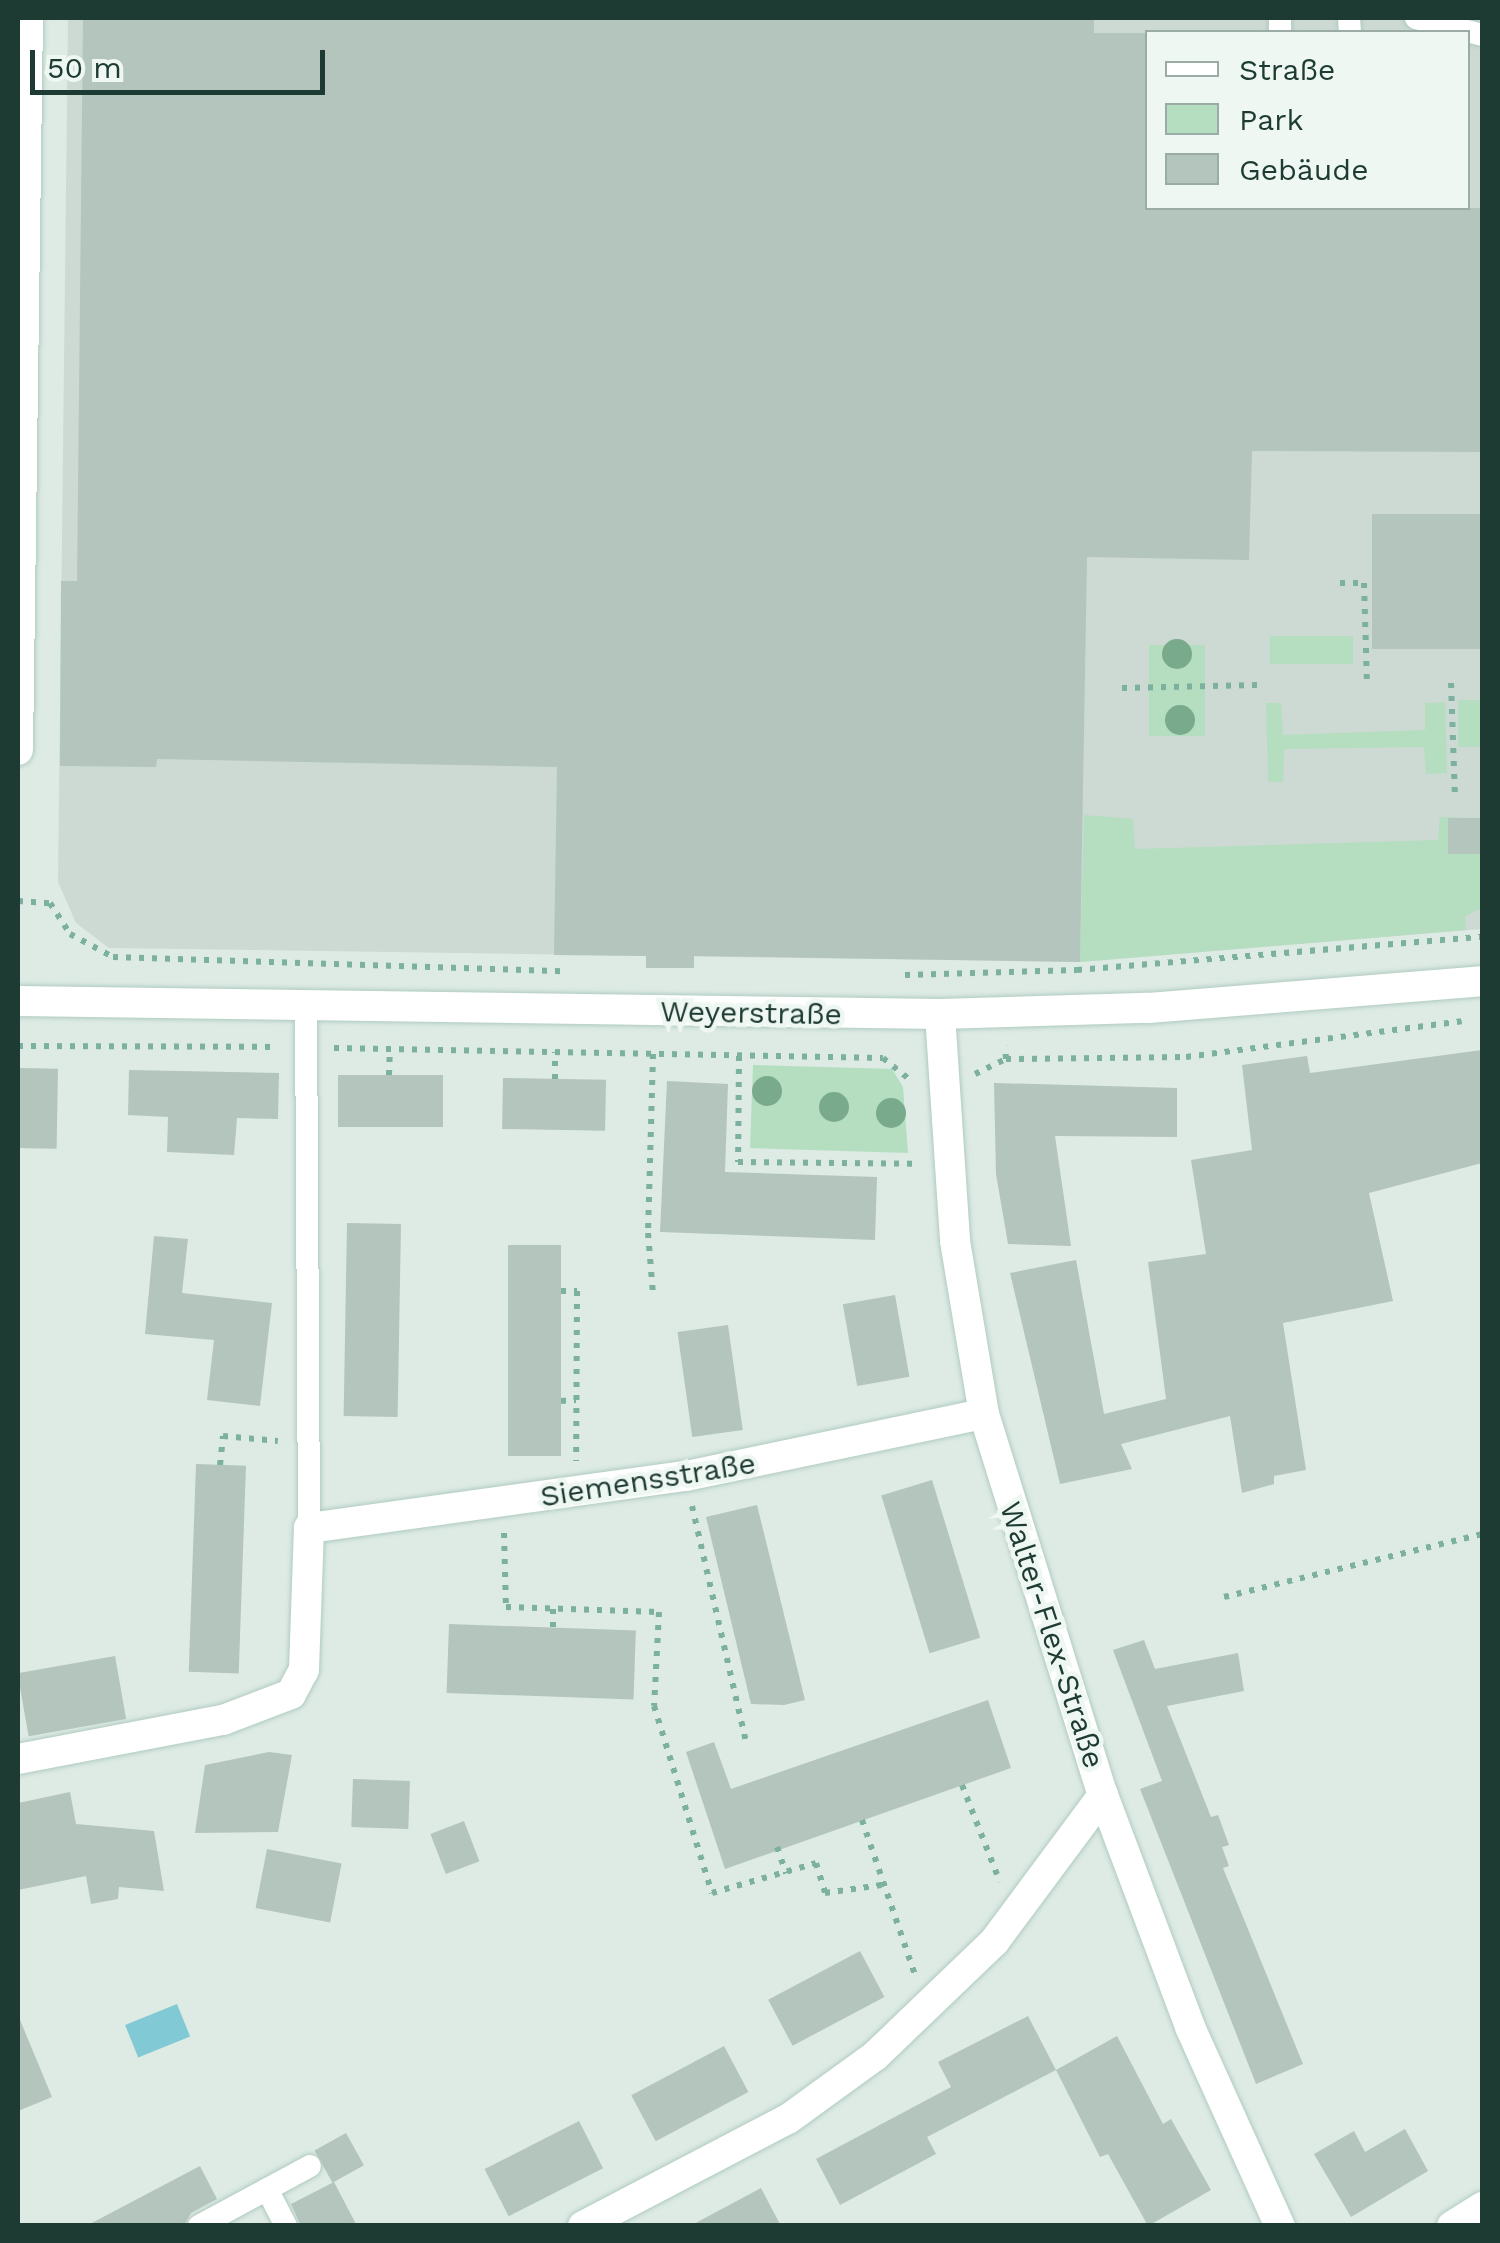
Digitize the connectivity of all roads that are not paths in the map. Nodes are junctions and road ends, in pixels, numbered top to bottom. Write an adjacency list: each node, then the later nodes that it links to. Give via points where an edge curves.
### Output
1 (28, 18): 4 (street)
2 (1416, 18): 3 (lane)
3 (1463, 30)
4 (18, 750)
5 (1482, 981): 8 (street, Weyerstraße, via 1148,1008)
6 (18, 1001): 7 (street, Weyerstraße)
7 (306, 1006): 8 (street, Weyerstraße); 10 (lane)
8 (940, 1014): 9 (street, Walter-Flex-Straße, via 955,1241)
9 (984, 1414): 10 (street, Siemensstraße, via 686,1476); 12 (street, Walter-Flex-Straße)
10 (309, 1528): 11 (street, via 304,1670 291,1694 223,1720)
11 (18, 1759)
12 (1103, 1795): 18 (street, via 1014,1918 928,2010 788,2119); 19 (street, Walter-Flex-Straße, via 1190,2027)
13 (310, 2166): 14 (lane)
14 (267, 2189): 16 (lane); 17 (lane)
15 (1482, 2208): 20 (street)
16 (199, 2226)
17 (286, 2226)
18 (582, 2226)
19 (1280, 2226)
20 (1452, 2226)

